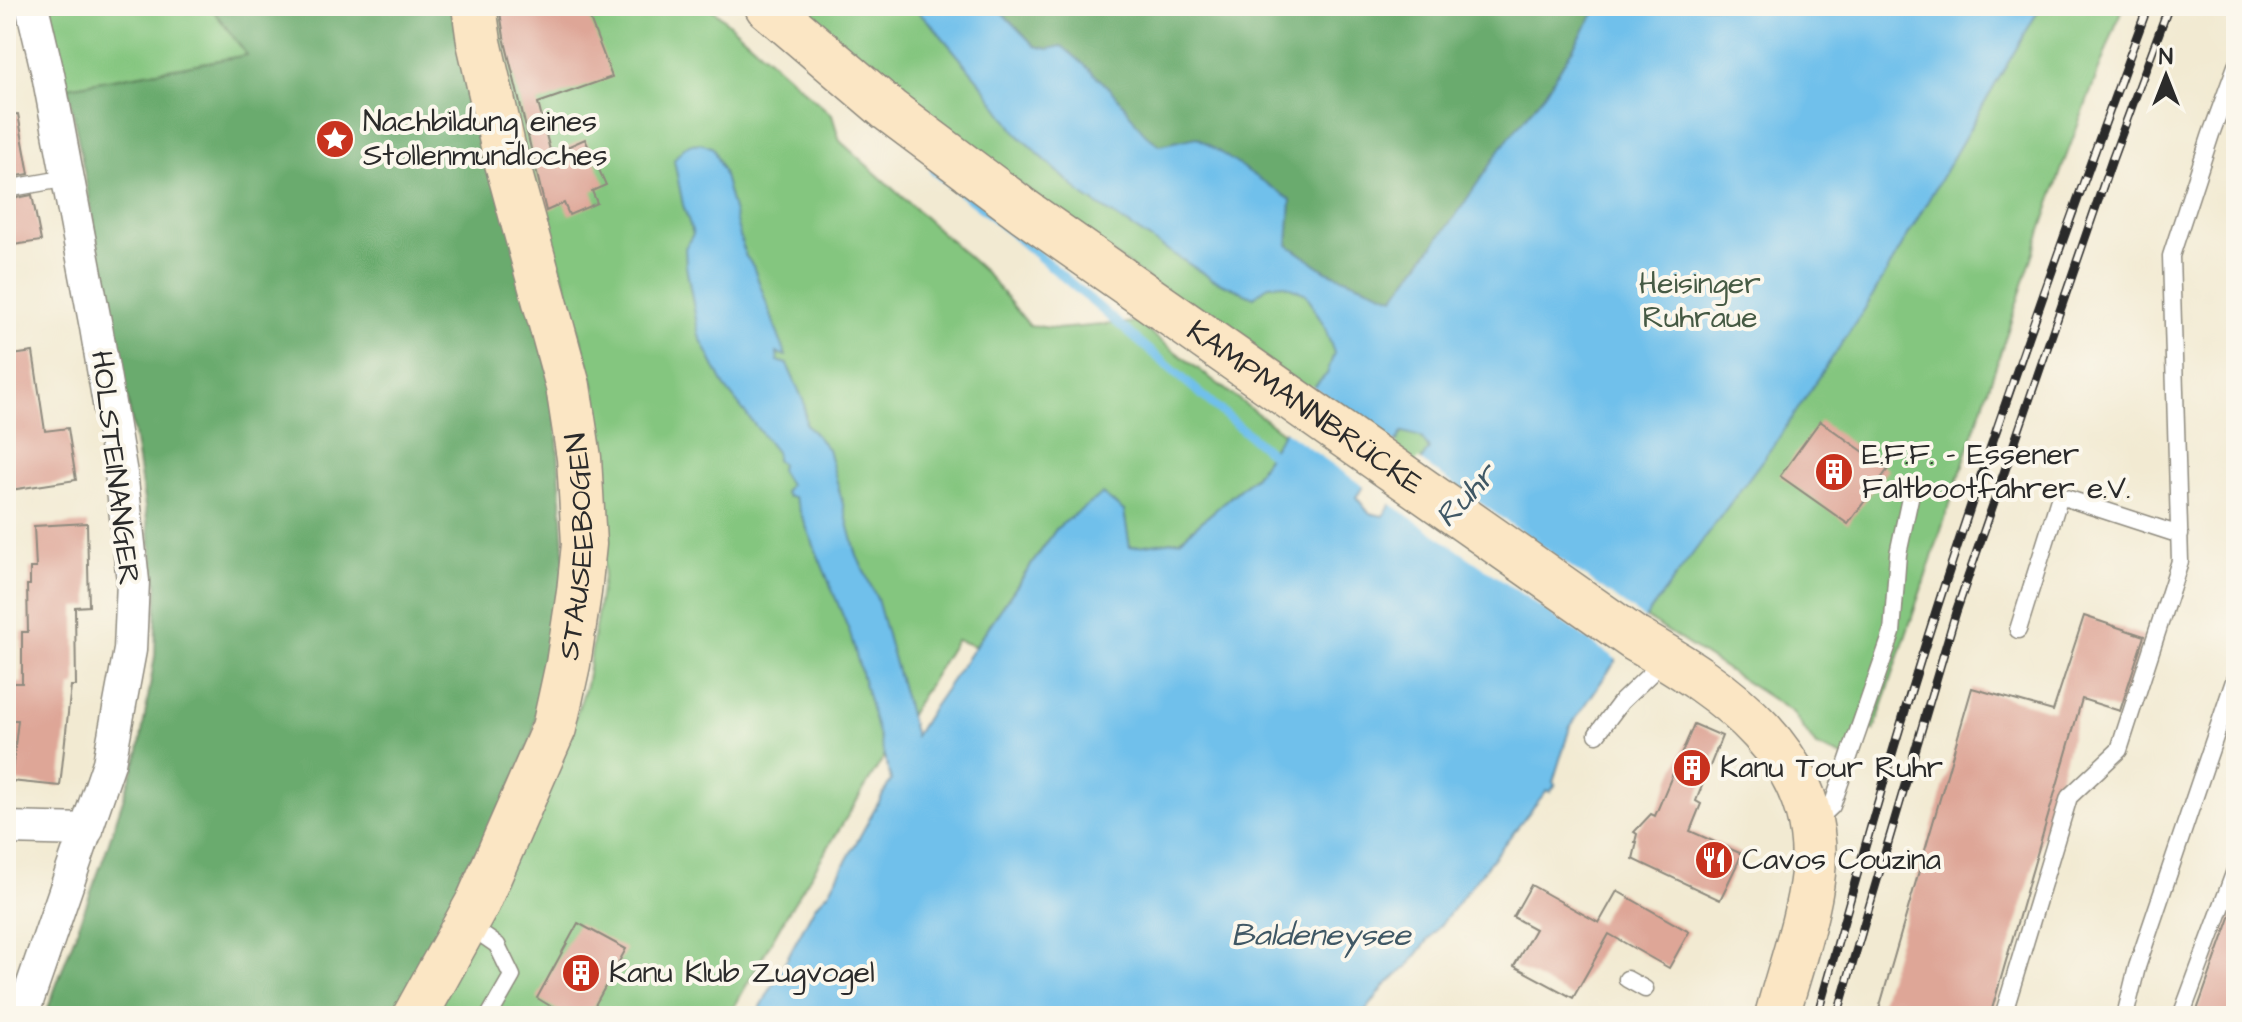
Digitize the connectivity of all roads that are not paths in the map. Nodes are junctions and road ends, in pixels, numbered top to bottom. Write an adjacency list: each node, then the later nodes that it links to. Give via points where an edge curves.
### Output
1 (32, 6): 6 (street, HOLSTEINANGER)
2 (474, 6): 18 (street, STAUSEEBOGEN, via 507,163 568,386 584,544 554,728)
3 (767, 6): 11 (street, KAMPMANNBRÜCKE, via 889,110 1024,211)
4 (2236, 66): 5 (lane)
5 (2231, 93): 9 (lane, via 2171,256)
6 (68, 178): 7 (lane); 16 (street, HOLSTEINANGER, via 122,480 133,581 130,650 111,749)
7 (6, 189)
8 (1910, 498): 14 (lane, via 1898,554 1892,633 1832,806)
9 (2180, 535): 10 (lane, via 2060,496); 25 (lane, via 2180,561 2119,750 2069,797)
10 (2018, 630)
11 (1651, 649): 13 (lane); 14 (street, KAMPMANNBRÜCKE, via 1739,708 1766,733 1796,779)
12 (2236, 675): 26 (lane)
13 (1597, 734)
14 (1810, 827): 24 (street, KAMPMANNBRÜCKE, via 1813,873)
15 (6, 828): 16 (street)
16 (87, 830): 21 (street, HOLSTEINANGER)
17 (2236, 868): 27 (lane)
18 (466, 924): 22 (street, STAUSEEBOGEN); 23 (lane, via 497,945 512,976)
19 (1627, 979): 20 (lane)
20 (1645, 989)
21 (22, 1016)
22 (415, 1016)
23 (489, 1016)
24 (1777, 1016)
25 (2003, 1016)
26 (2125, 1016)
27 (2181, 1016)

